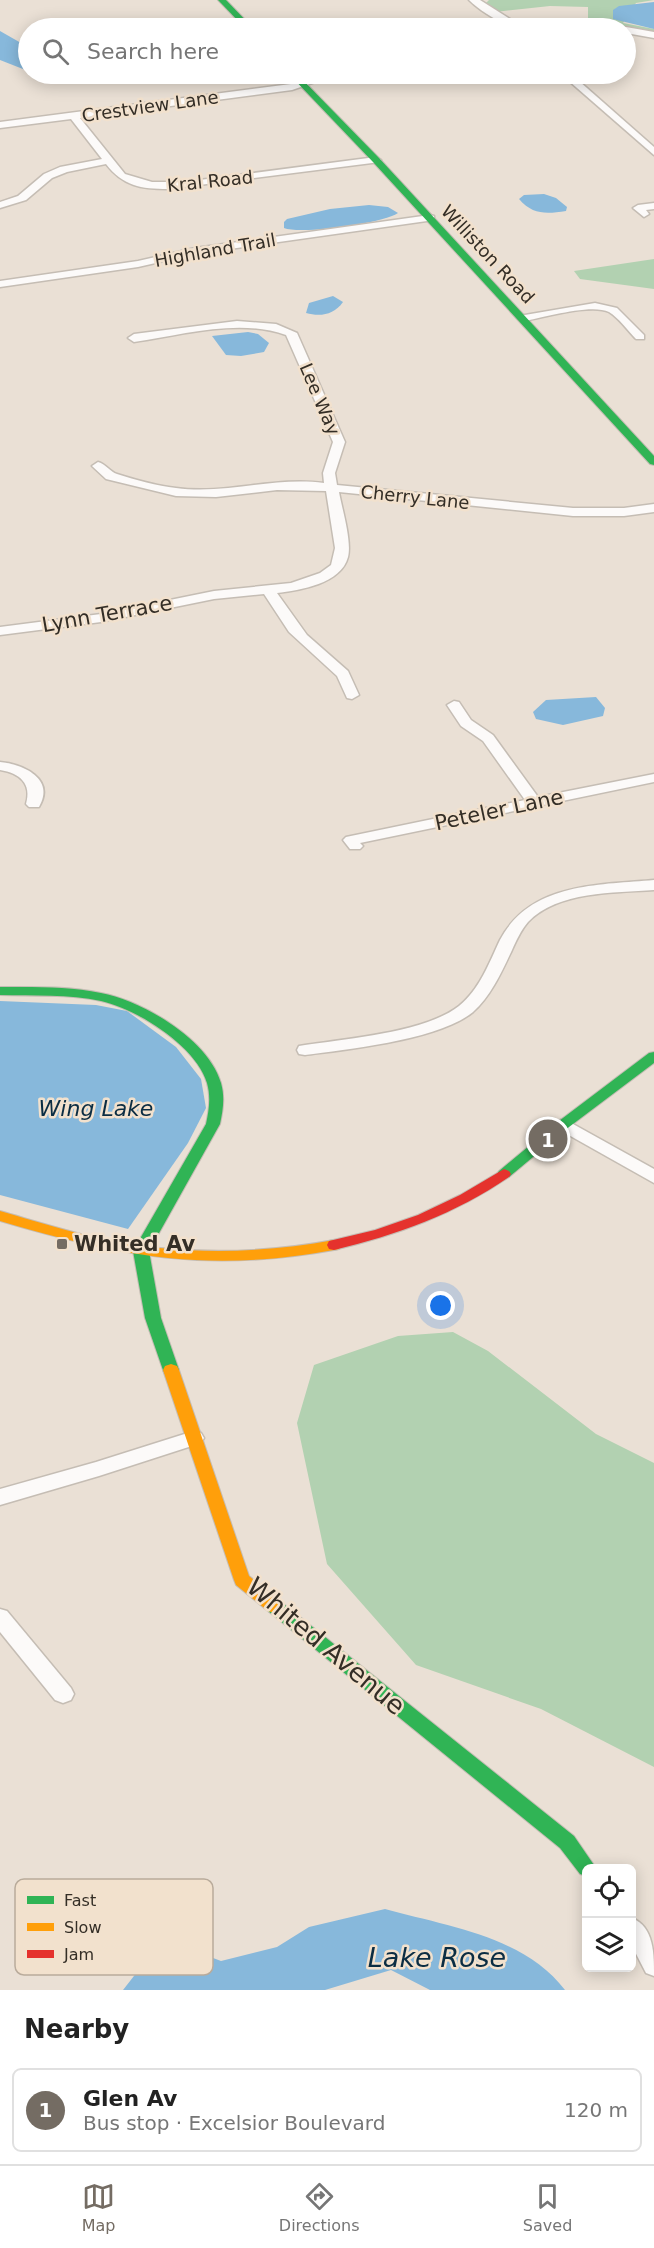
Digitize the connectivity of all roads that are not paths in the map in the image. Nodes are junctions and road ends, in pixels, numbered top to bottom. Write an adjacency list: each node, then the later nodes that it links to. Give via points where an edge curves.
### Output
1 (222, 0): 3 (main road)
2 (474, 0): 4 (street)
3 (239, 18)
4 (502, 18)
5 (636, 32): 6 (street)
6 (654, 35)
7 (303, 84): 9 (street, Crestview Lane); 12 (main road, Williston Road)
8 (577, 84): 11 (street)
9 (74, 116): 10 (street, Crestview Lane); 13 (street, Kral Road)
10 (0, 125)
11 (654, 152)
12 (376, 160): 13 (street, Kral Road, via 170,187 129,181); 17 (main road, Williston Road)
13 (108, 161): 14 (street, via 64,169 22,198)
14 (0, 205)
15 (654, 206): 16 (street, via 638,208)
16 (644, 214)
17 (430, 218): 18 (street, Highland Trail, via 195,251 138,264); 19 (main road, Williston Road)
18 (0, 284)
19 (522, 318): 21 (street, via 605,307); 22 (main road, Williston Road)
20 (134, 338): 24 (street, Lee Way, via 242,325 276,326 291,333 339,442 329,473)
21 (640, 338)
22 (654, 462)
23 (98, 465): 24 (street, Cherry Lane, via 110,476 176,492 232,493 292,485)
24 (333, 487): 25 (street, Cherry Lane, via 573,513); 26 (street, Lee Way, via 342,549 336,567 310,582)
25 (654, 508)
26 (268, 589): 27 (street, Lee Way); 29 (street, via 297,633 341,670)
27 (214, 595): 28 (street, Lynn Terrace, via 92,620)
28 (0, 631)
29 (352, 695)
30 (454, 705): 33 (street, via 466,723 488,738)
31 (0, 766): 34 (street, via 25,772 36,792)
32 (654, 778): 33 (street, Peteler Lane)
33 (534, 802): 35 (street, Peteler Lane, via 351,840)
34 (34, 804)
35 (355, 846)
36 (654, 885): 38 (street, via 577,894 537,907 523,918 475,1001 460,1013 419,1028)
37 (0, 991): 43 (main road, via 83,993 125,1000 176,1032 212,1074 218,1095 213,1124)
38 (305, 1050)
39 (654, 1056): 40 (main road)
40 (564, 1125): 41 (street); 43 (main road, via 478,1192 417,1221 372,1235 270,1254)
41 (654, 1177)
42 (0, 1216): 43 (main road)
43 (141, 1251): 44 (main road, Whited Avenue, via 153,1318)
44 (194, 1438): 45 (street); 48 (main road, Whited Avenue, via 242,1581 567,1842)
45 (0, 1497)
46 (0, 1617): 47 (street)
47 (63, 1694)
48 (583, 1864)
49 (636, 1933): 50 (street)
50 (654, 1966)

